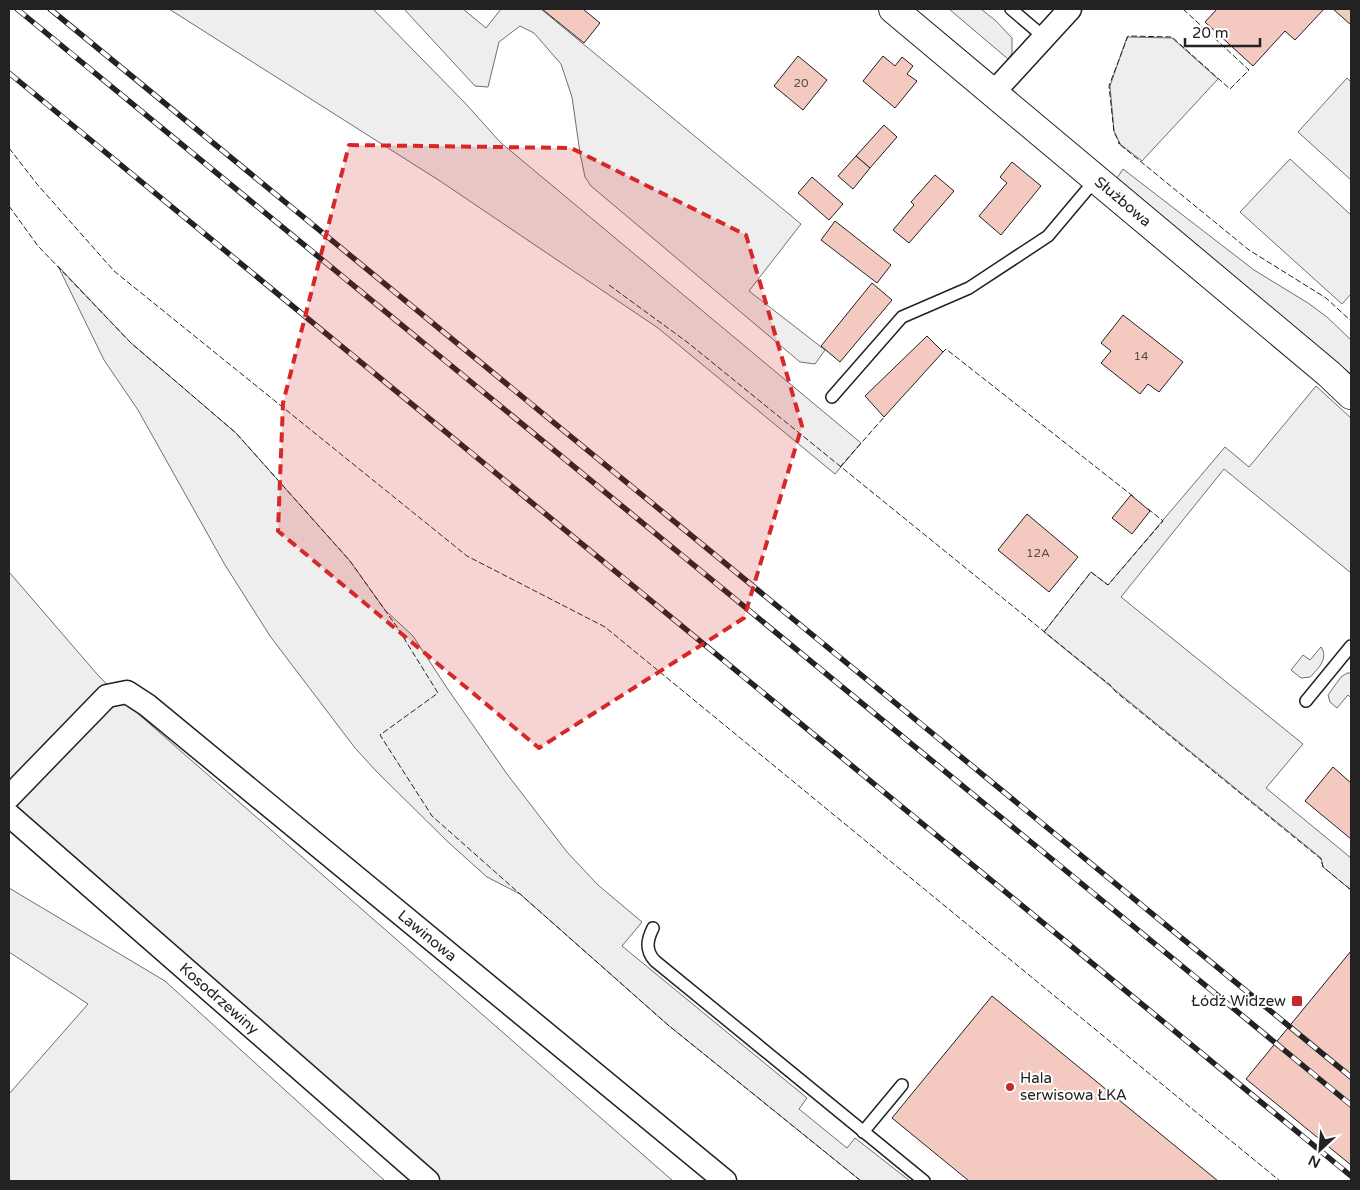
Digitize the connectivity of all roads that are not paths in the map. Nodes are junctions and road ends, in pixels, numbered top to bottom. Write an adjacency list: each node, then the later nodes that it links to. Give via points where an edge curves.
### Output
1 (894, 9): 5 (street, Służbowa)
2 (1011, 9): 4 (lane)
3 (1070, 9): 4 (street)
4 (1044, 37): 5 (street)
5 (993, 93): 6 (street, Służbowa)
6 (1096, 179): 7 (street, Służbowa); 8 (lane, via 1048,236 970,288 902,317)
7 (1351, 395)
8 (832, 396)
9 (1351, 646): 10 (lane)
10 (1306, 701)
11 (9, 797): 17 (street, Lawinowa, via 107,696 127,692 147,705)
12 (9, 815): 16 (street, Kosodrzewiny)
13 (653, 928): 15 (lane, via 648,952 655,961)
14 (902, 1085): 15 (lane)
15 (863, 1132): 18 (lane)
16 (428, 1181)
17 (725, 1181)
18 (924, 1181)

